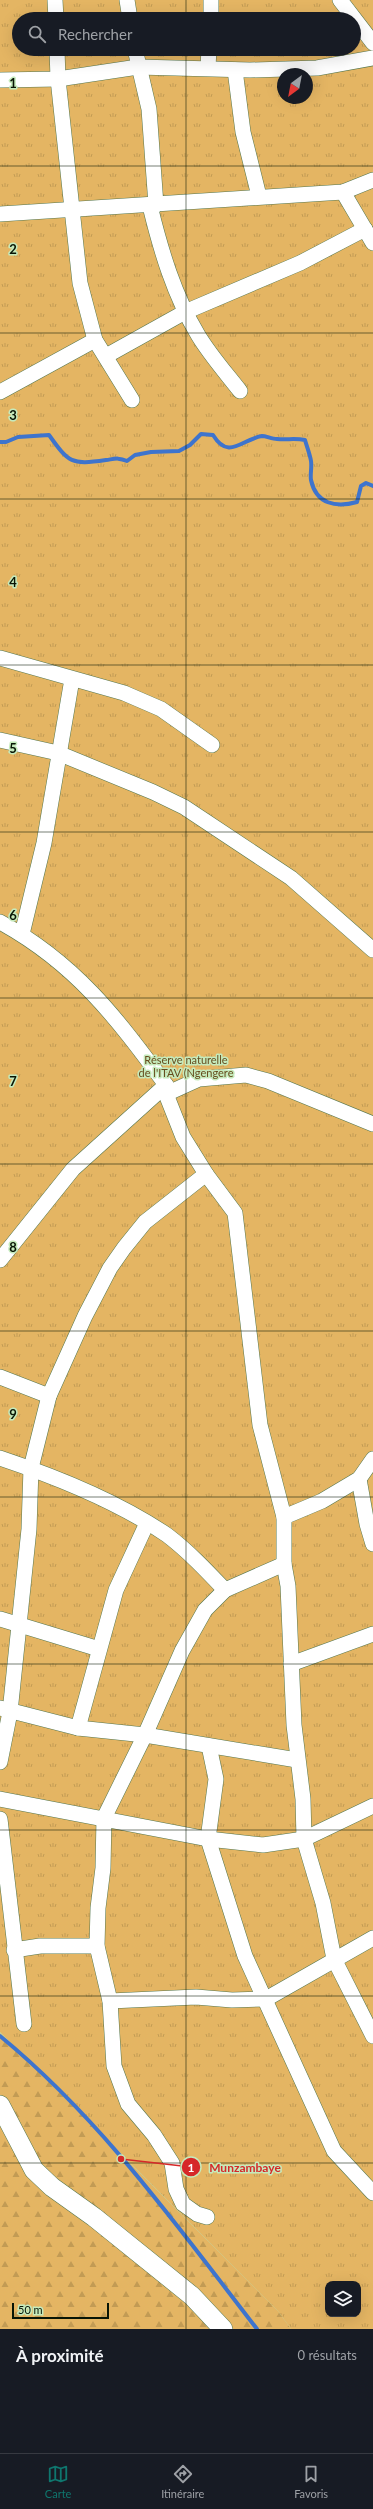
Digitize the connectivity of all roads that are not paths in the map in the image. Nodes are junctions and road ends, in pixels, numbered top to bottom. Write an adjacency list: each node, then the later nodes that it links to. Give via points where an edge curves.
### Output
1 (55, 0): 5 (street)
2 (127, 0): 6 (street)
3 (211, 0): 7 (street)
4 (340, 0): 8 (street); 9 (street)
5 (56, 12)
6 (129, 12)
7 (211, 12)
8 (349, 12)
9 (352, 12)
10 (361, 21): 12 (street)
11 (361, 27): 13 (street)
12 (373, 33)
13 (373, 43)
14 (57, 56): 21 (street)
15 (136, 56): 18 (street)
16 (209, 56): 19 (street)
17 (373, 58): 20 (street, via 317,68)
18 (138, 67): 19 (street); 21 (street); 26 (street, via 149,109)
19 (208, 67): 20 (street)
20 (236, 70): 25 (street, via 243,132)
21 (58, 79): 22 (street); 27 (street)
22 (0, 80)
23 (373, 180): 24 (street)
24 (343, 192): 25 (street); 29 (street)
25 (258, 196): 26 (street)
26 (153, 205): 27 (street); 31 (street, via 165,266)
27 (71, 211): 28 (street); 32 (street, via 80,283)
28 (0, 214)
29 (365, 230): 30 (street); 31 (street, via 300,263)
30 (373, 243)
31 (185, 312): 33 (street); 34 (street, via 198,336)
32 (95, 340): 33 (street); 35 (street)
33 (106, 356): 36 (street)
34 (240, 391)
35 (0, 392)
36 (132, 400)
37 (0, 658): 38 (street)
38 (72, 679): 40 (street, via 124,693 161,709); 41 (street)
39 (0, 740): 41 (street)
40 (212, 745)
41 (58, 753): 43 (street, via 44,843); 44 (street, via 184,807 291,878)
42 (0, 922): 43 (street)
43 (22, 934): 45 (street, via 62,962 85,984 126,1031)
44 (373, 950)
45 (166, 1089): 46 (street, via 198,1079 246,1075 268,1081); 47 (street, via 183,1137); 48 (street, via 73,1169)
46 (373, 1124)
47 (206, 1174): 50 (street, via 145,1222 124,1248 110,1268 85,1316); 55 (street, via 235,1213 260,1425)
48 (0, 1260)
49 (0, 1377): 50 (street)
50 (49, 1396): 53 (street)
51 (0, 1458): 53 (street)
52 (373, 1459): 54 (street)
53 (31, 1468): 56 (street); 62 (street, via 29,1529)
54 (359, 1479): 55 (street, via 322,1501); 57 (street)
55 (284, 1517): 59 (street)
56 (147, 1522): 60 (street, via 190,1554); 64 (street, via 116,1590)
57 (370, 1523): 58 (street)
58 (373, 1544)
59 (284, 1564): 60 (street); 65 (street, via 288,1586)
60 (225, 1590): 68 (street, via 205,1610 182,1651)
61 (0, 1618): 62 (street)
62 (18, 1623): 64 (street); 66 (street)
63 (373, 1634): 65 (street)
64 (99, 1649): 67 (street)
65 (291, 1664): 70 (street)
66 (5, 1710): 67 (street); 71 (street)
67 (78, 1728): 68 (street)
68 (145, 1735): 69 (street); 74 (street)
69 (209, 1746): 70 (street); 76 (street, via 216,1779)
70 (297, 1760): 77 (street, via 303,1799)
71 (0, 1762)
72 (0, 1800): 74 (street)
73 (373, 1806): 77 (street)
74 (104, 1818): 76 (street); 79 (street)
75 (0, 1819): 80 (street)
76 (208, 1839): 77 (street, via 263,1845); 82 (street, via 245,1956)
77 (304, 1839): 81 (street, via 323,1903)
78 (373, 1938): 81 (street)
79 (97, 1946): 80 (street, via 40,1946); 83 (street)
80 (14, 1950): 84 (street)
81 (334, 1959): 82 (street); 85 (street)
82 (266, 1999): 83 (street, via 232,2000 196,1996); 87 (street, via 334,2151)
83 (110, 2001): 88 (street, via 114,2066 119,2085 128,2104 154,2135 172,2164 176,2189 182,2204 196,2214)
84 (24, 2024)
85 (373, 2036)
86 (0, 2105): 89 (street, via 34,2170 52,2187 94,2217 192,2296)
87 (373, 2193)
88 (207, 2217)
89 (223, 2329)

